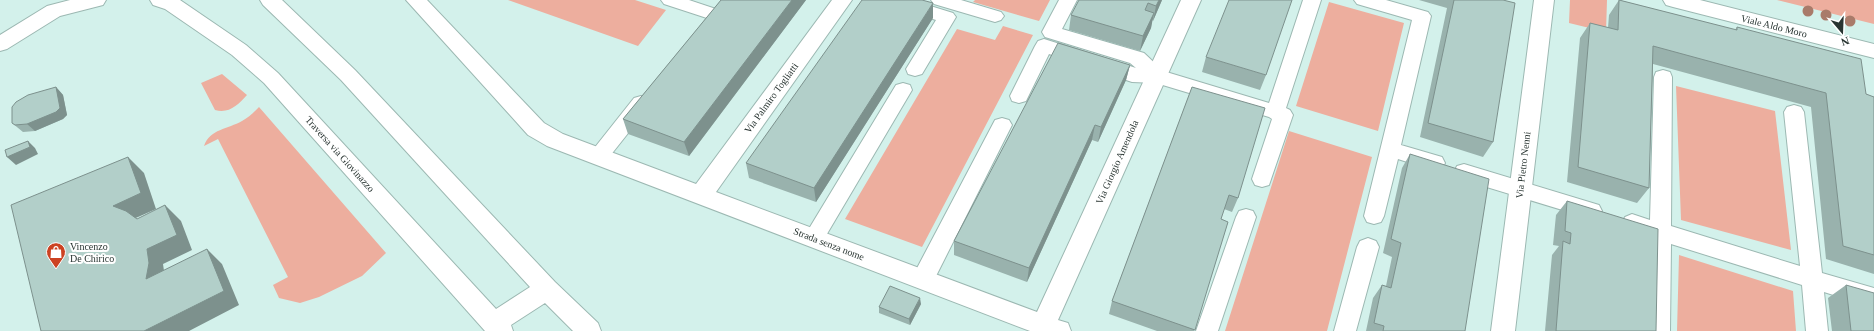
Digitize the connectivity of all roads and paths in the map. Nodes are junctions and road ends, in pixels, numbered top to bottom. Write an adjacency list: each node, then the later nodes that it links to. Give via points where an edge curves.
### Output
1 (96, 0): 17 (street, via 54,11)
2 (160, 0): 42 (street, Traversa via Giovinazzo, via 172,4 239,50 271,78)
3 (270, 0): 40 (street, via 348,75)
4 (416, 0): 29 (street, Strada senza nome, via 536,129 555,140)
5 (670, 0): 15 (lane)
6 (842, 0): 32 (street, Via Palmiro Togliatti)
7 (891, 0): 14 (lane)
8 (1068, 0): 20 (lane, via 1051,32 1137,58)
9 (1191, 0): 20 (street, Via Giorgio Amendola)
10 (1312, 0): 25 (lane)
11 (1363, 0): 28 (lane, via 1422,16)
12 (1544, 0): 31 (street, Via Pietro Nenni)
13 (1674, 0): 18 (street, Viale Aldo Moro)
14 (949, 5): 16 (lane); 19 (lane)
15 (714, 14)
16 (992, 22)
17 (0, 44)
18 (1874, 51)
19 (915, 69)
20 (1156, 76): 24 (lane, via 1132,74 1044,46); 25 (lane); 43 (street, Via Giorgio Amendola)
21 (1663, 77): 35 (lane)
22 (654, 88): 29 (lane)
23 (903, 90): 36 (lane)
24 (1019, 96)
25 (1275, 112): 30 (lane, via 1283,115)
26 (1794, 112): 39 (lane)
27 (1002, 125): 38 (lane)
28 (1389, 149): 31 (lane); 33 (lane)
29 (599, 156): 32 (street, Strada senza nome)
30 (1262, 179)
31 (1520, 189): 35 (lane); 47 (street, Via Pietro Nenni)
32 (701, 195): 36 (street, Strada senza nome)
33 (1374, 216)
34 (1246, 217): 45 (lane)
35 (1660, 232): 39 (lane); 48 (lane)
36 (814, 238): 38 (street, Strada senza nome)
37 (1368, 247): 46 (lane)
38 (923, 279): 43 (street, Strada senza nome)
39 (1813, 279): 41 (lane); 49 (lane)
40 (547, 289): 42 (street); 44 (street)
41 (1874, 298)
42 (497, 327)
43 (1046, 329)
44 (589, 331)
45 (1207, 331)
46 (1345, 331)
47 (1503, 331)
48 (1659, 331)
49 (1817, 331)

